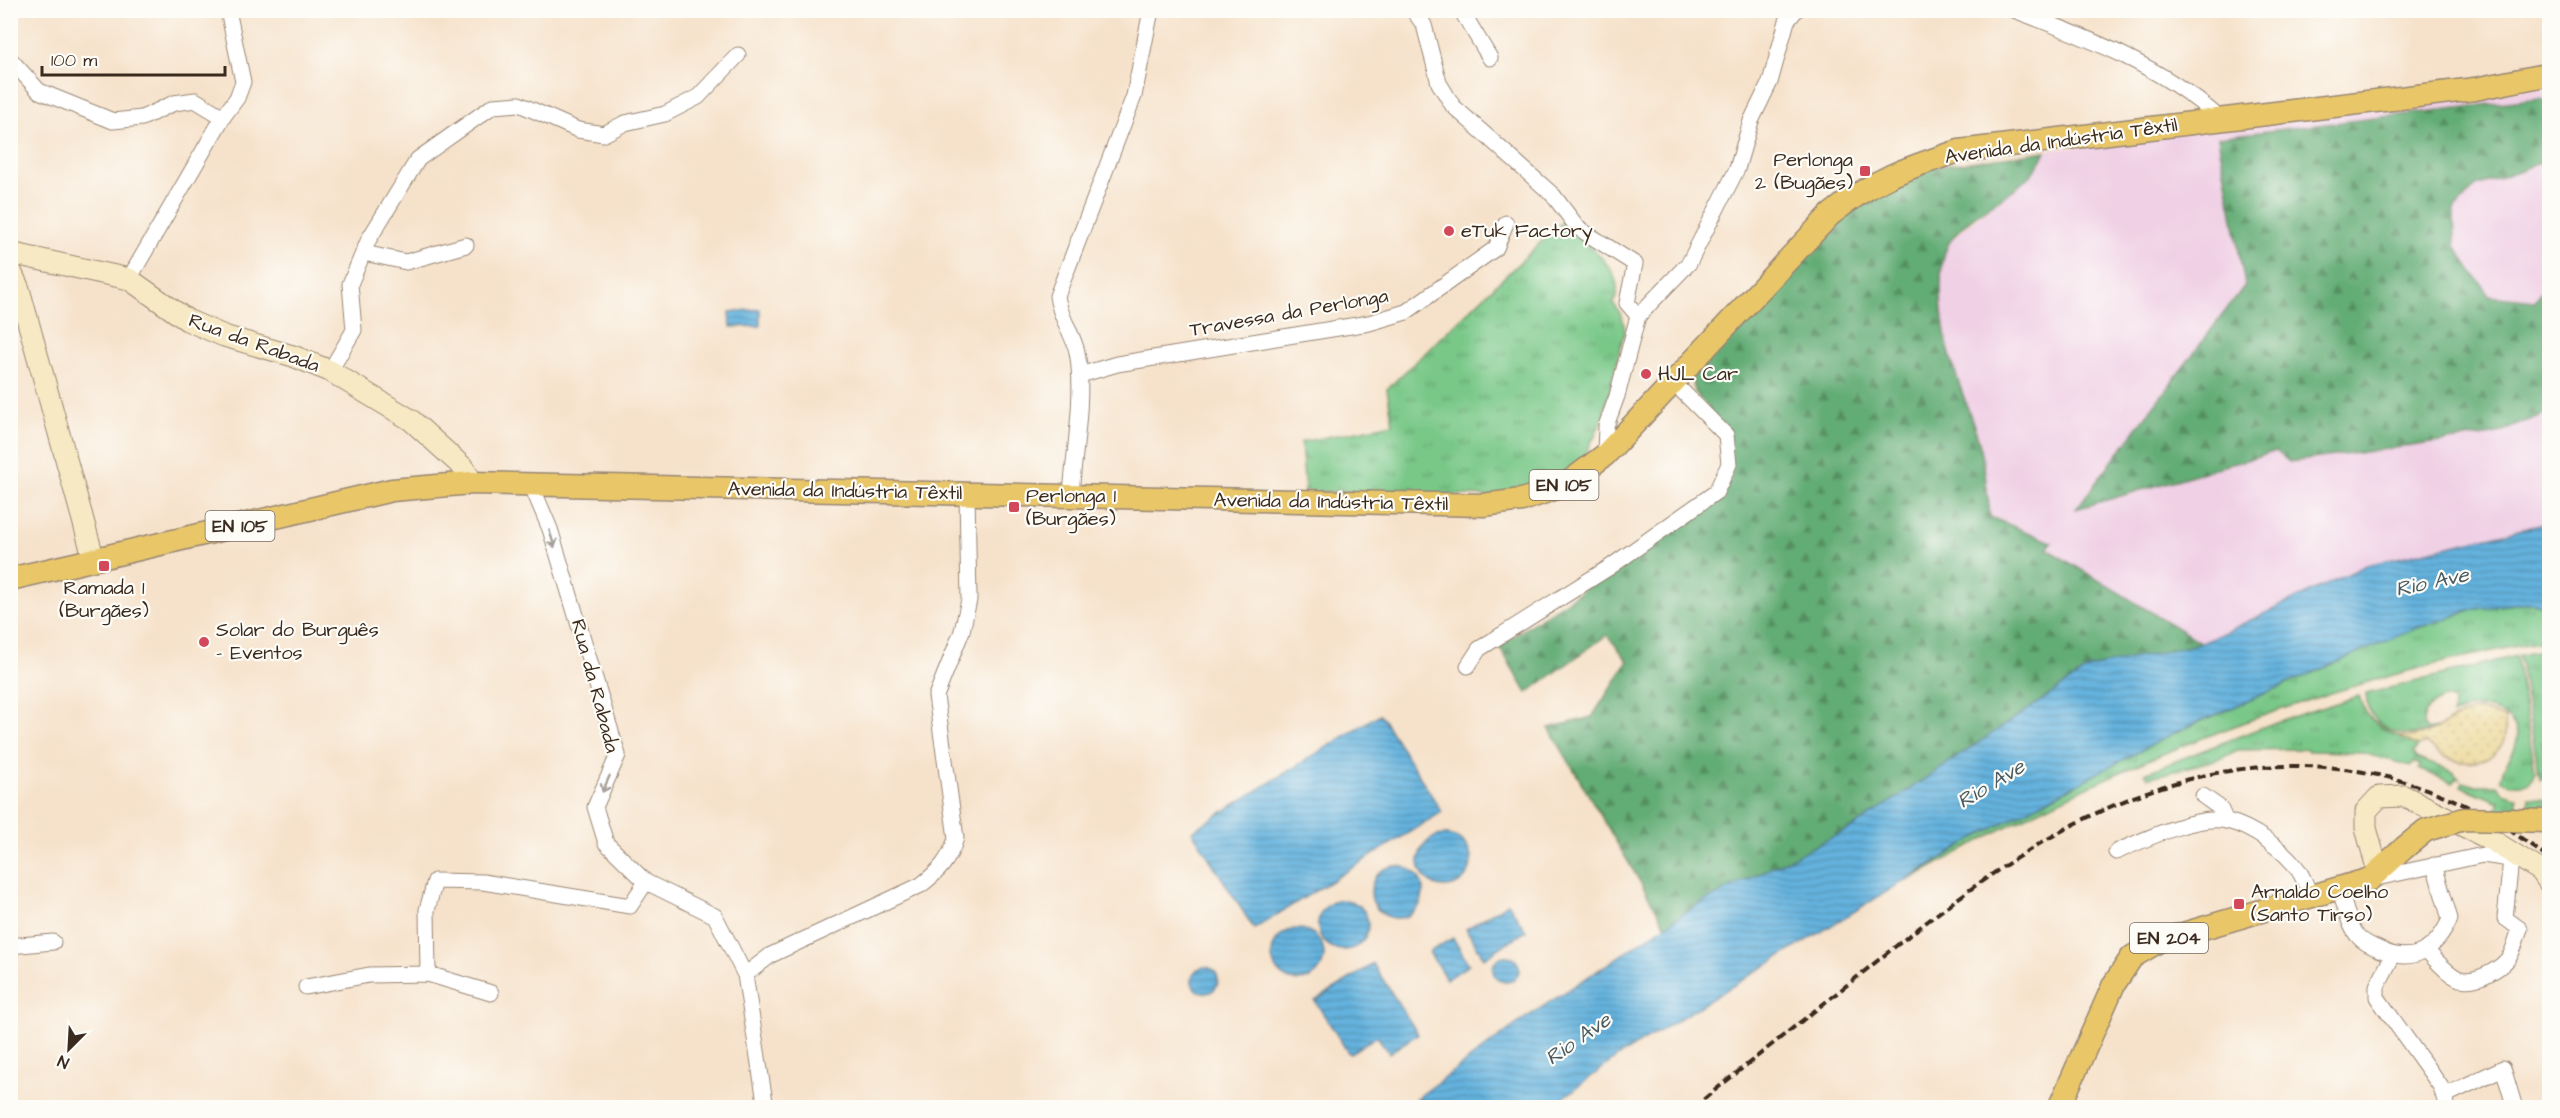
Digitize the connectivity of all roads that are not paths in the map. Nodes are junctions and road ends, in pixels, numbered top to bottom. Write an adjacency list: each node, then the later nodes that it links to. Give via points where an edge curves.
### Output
1 (228, 10): 13 (street, via 243,82)
2 (1151, 10): 23 (street, via 1134,96 1057,296 1059,313 1076,350)
3 (1413, 10): 21 (street, via 1424,25 1439,83 1453,106 1553,195 1578,228 1635,264 1627,303)
4 (1461, 10): 8 (street)
5 (1796, 10): 21 (street, via 1787,21 1770,82 1751,120 1737,169 1689,263)
6 (2014, 10): 14 (street, via 2101,43 2200,101)
7 (738, 55): 17 (street, via 698,97 665,114 625,123 604,134 578,130 519,105 493,106 418,159)
8 (1490, 57)
9 (10, 58): 13 (street, via 39,91 113,121 142,118 174,103 195,100)
10 (2550, 68): 12 (main road, EN 105)
11 (2550, 74): 12 (main road, EN 105)
12 (2524, 79): 14 (main road, Avenida da Indústria Têxtil / EN 105, via 2475,89)
13 (223, 117): 20 (street)
14 (2220, 119): 24 (main road, Avenida da Indústria Têxtil / EN 105, via 1959,151 1896,172 1830,215)
15 (1506, 223): 23 (street, Travessa da Perlonga, via 1496,248 1406,312 1369,323 1117,364)
16 (466, 245): 17 (street, via 406,262)
17 (364, 252): 22 (street, via 351,284 354,330)
18 (10, 253): 20 (street, Rua da Rabada)
19 (10, 269): 30 (street)
20 (129, 279): 22 (street, Rua da Rabada, via 187,320)
21 (1638, 316): 25 (street, via 1606,426)
22 (330, 371): 26 (street, Rua da Rabada, via 411,420 465,469)
23 (1080, 375): 29 (street)
24 (1674, 383): 25 (main road, Avenida da Indústria Têxtil / EN 105); 32 (street, via 1726,435 1729,464 1716,492 1610,567 1479,649)
25 (1605, 455): 29 (main road, Avenida da Indústria Têxtil / EN 105, via 1565,485 1522,501 1483,506)
26 (472, 483): 27 (main road, Avenida da Indústria Têxtil / EN 105); 30 (main road, Avenida da Indústria Têxtil / EN 105, via 392,490)
27 (531, 484): 28 (main road, Avenida da Indústria Têxtil / EN 105); 44 (street, Rua da Rabada, one-way to 44, via 550,529 618,755 596,807 606,843)
28 (968, 493): 29 (main road, Avenida da Indústria Têxtil / EN 105); 53 (street, via 969,600 962,631 936,696 956,838 950,857 940,871 921,885 771,955)
29 (1071, 495)
30 (94, 560): 31 (main road, Avenida da Indústria Têxtil / EN 105)
31 (10, 579)
32 (1468, 666)
33 (2204, 796): 34 (street, via 2220,808)
34 (2226, 821): 39 (street, via 2189,825); 47 (street, via 2253,832 2280,852 2298,870)
35 (2549, 821): 37 (main road, EN 204, bridge, via 2464,819 2426,830)
36 (2369, 838): 37 (street); 38 (street, via 2366,811 2379,797 2404,796); 43 (street)
37 (2404, 848): 42 (street, via 2404,859); 43 (main road, EN 204)
38 (2488, 848): 40 (street); 41 (street)
39 (2116, 852)
40 (2521, 861): 45 (street, via 2541,871); 50 (street, via 2505,918 2520,929 2508,959 2491,972 2461,979)
41 (2434, 865): 42 (street); 50 (street, via 2450,919)
42 (2417, 869): 43 (street)
43 (2374, 875): 46 (main road, EN 204)
44 (646, 882): 52 (street, via 630,906 483,882 435,881 428,910); 53 (street, Rua da Rabada, via 715,916)
45 (2550, 884)
46 (2339, 888): 47 (main road, EN 204); 51 (street, via 2356,935)
47 (2311, 896): 58 (main road, EN 204, via 2159,940 2132,957 2114,984)
48 (53, 942): 49 (street)
49 (10, 946)
50 (2427, 951): 51 (street)
51 (2393, 956): 56 (street, via 2377,986 2376,997 2441,1087)
52 (428, 974): 54 (street, via 369,975); 55 (street)
53 (746, 975): 57 (street, Rua da Rabada)
54 (306, 987)
55 (491, 993)
56 (2445, 1102): 59 (street, via 2503,1068)
57 (766, 1107)
58 (2059, 1107)
59 (2514, 1107)

